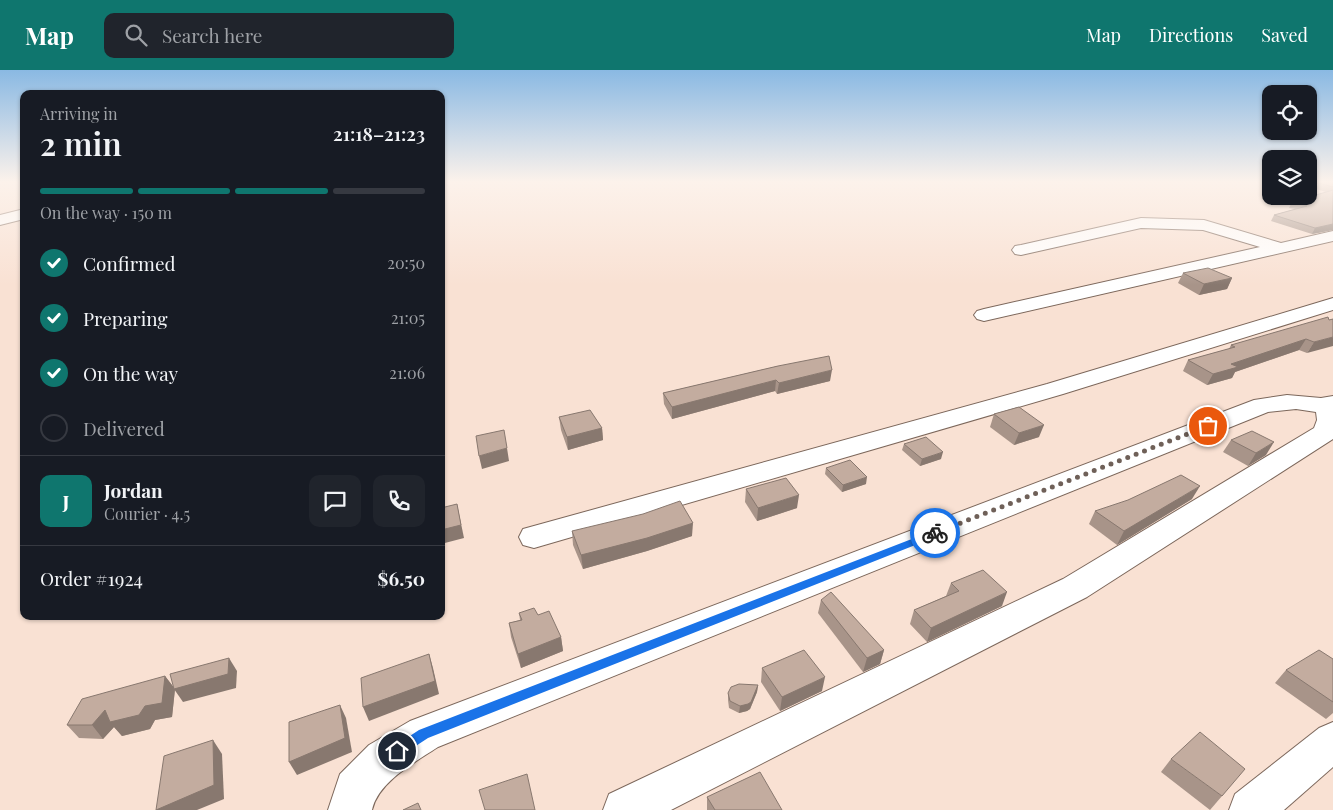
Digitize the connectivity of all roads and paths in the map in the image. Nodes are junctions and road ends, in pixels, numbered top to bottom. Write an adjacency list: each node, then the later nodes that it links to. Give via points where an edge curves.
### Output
1 (18, 216): 2 (street)
2 (0, 220)
3 (1333, 236): 4 (street)
4 (1278, 247): 5 (street, via 1204,225 1141,223); 7 (street)
5 (1021, 250)
6 (1333, 304): 9 (street, via 1055,388)
7 (984, 316)
8 (1330, 405): 11 (street, via 1282,402 1263,405 424,734 384,759 360,783 355,789); 12 (street, via 1330,424 1324,433 1076,588)
9 (534, 537)
10 (1333, 741): 13 (street)
11 (350, 810)
12 (625, 810)
13 (1251, 810)

